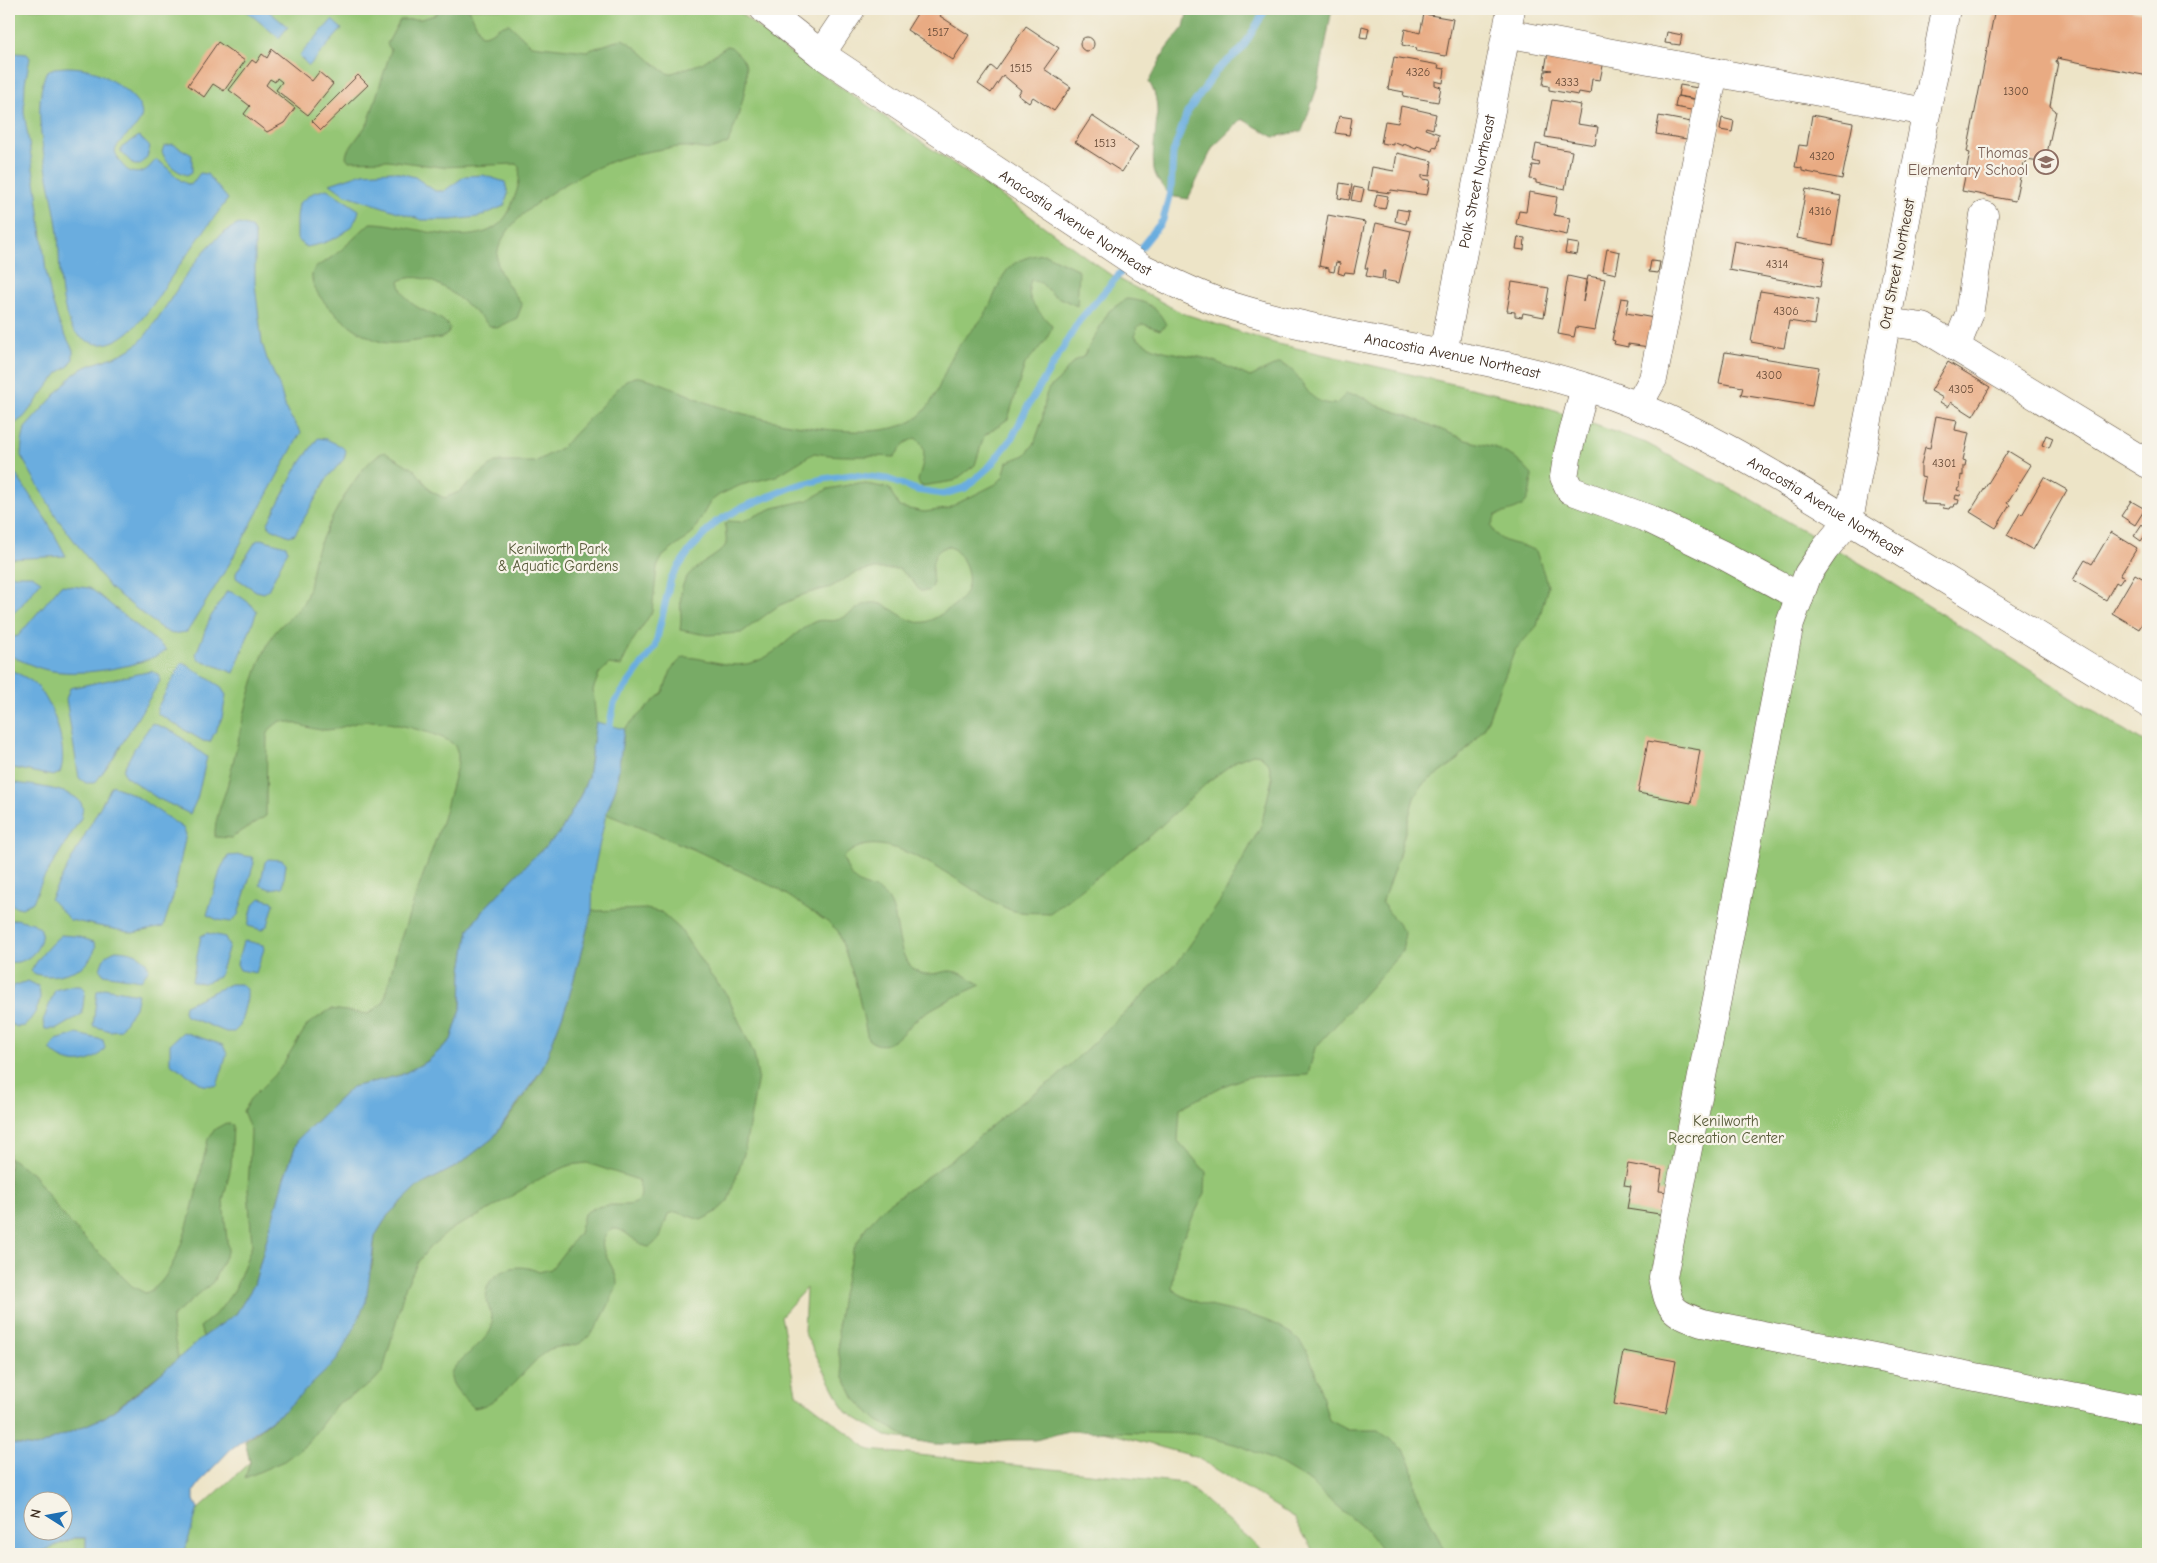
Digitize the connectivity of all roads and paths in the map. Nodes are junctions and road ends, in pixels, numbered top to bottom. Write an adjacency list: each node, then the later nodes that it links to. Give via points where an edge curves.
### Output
1 (764, 9): 5 (street, Anacostia Avenue Northeast)
2 (851, 9): 5 (street)
3 (1946, 9): 7 (street, Ord Street Northeast)
4 (1508, 21): 6 (street); 11 (street, Polk Street Northeast)
5 (821, 54): 11 (street, Anacostia Avenue Northeast, via 1143,268 1199,294 1248,310 1316,328)
6 (1714, 72): 7 (street); 13 (street, via 1653,379)
7 (1926, 112): 9 (street, Ord Street Northeast)
8 (1984, 215): 10 (street, via 1969,314)
9 (1886, 322): 10 (street, via 1923,327); 15 (street, Ord Street Northeast)
10 (1956, 347): 14 (street)
11 (1443, 353): 12 (street, Anacostia Avenue Northeast, via 1512,367)
12 (1585, 388): 13 (street, Anacostia Avenue Northeast); 16 (street, via 1564,477 1570,490 1649,519)
13 (1638, 406): 15 (street, Anacostia Avenue Northeast, via 1709,437)
14 (2148, 464)
15 (1849, 520): 16 (street, via 1808,574); 17 (street, Anacostia Avenue Northeast)
16 (1800, 597): 18 (street, via 1788,632 1663,1277 1667,1299 1679,1315 1702,1323)
17 (2148, 703)
18 (2148, 1411)

